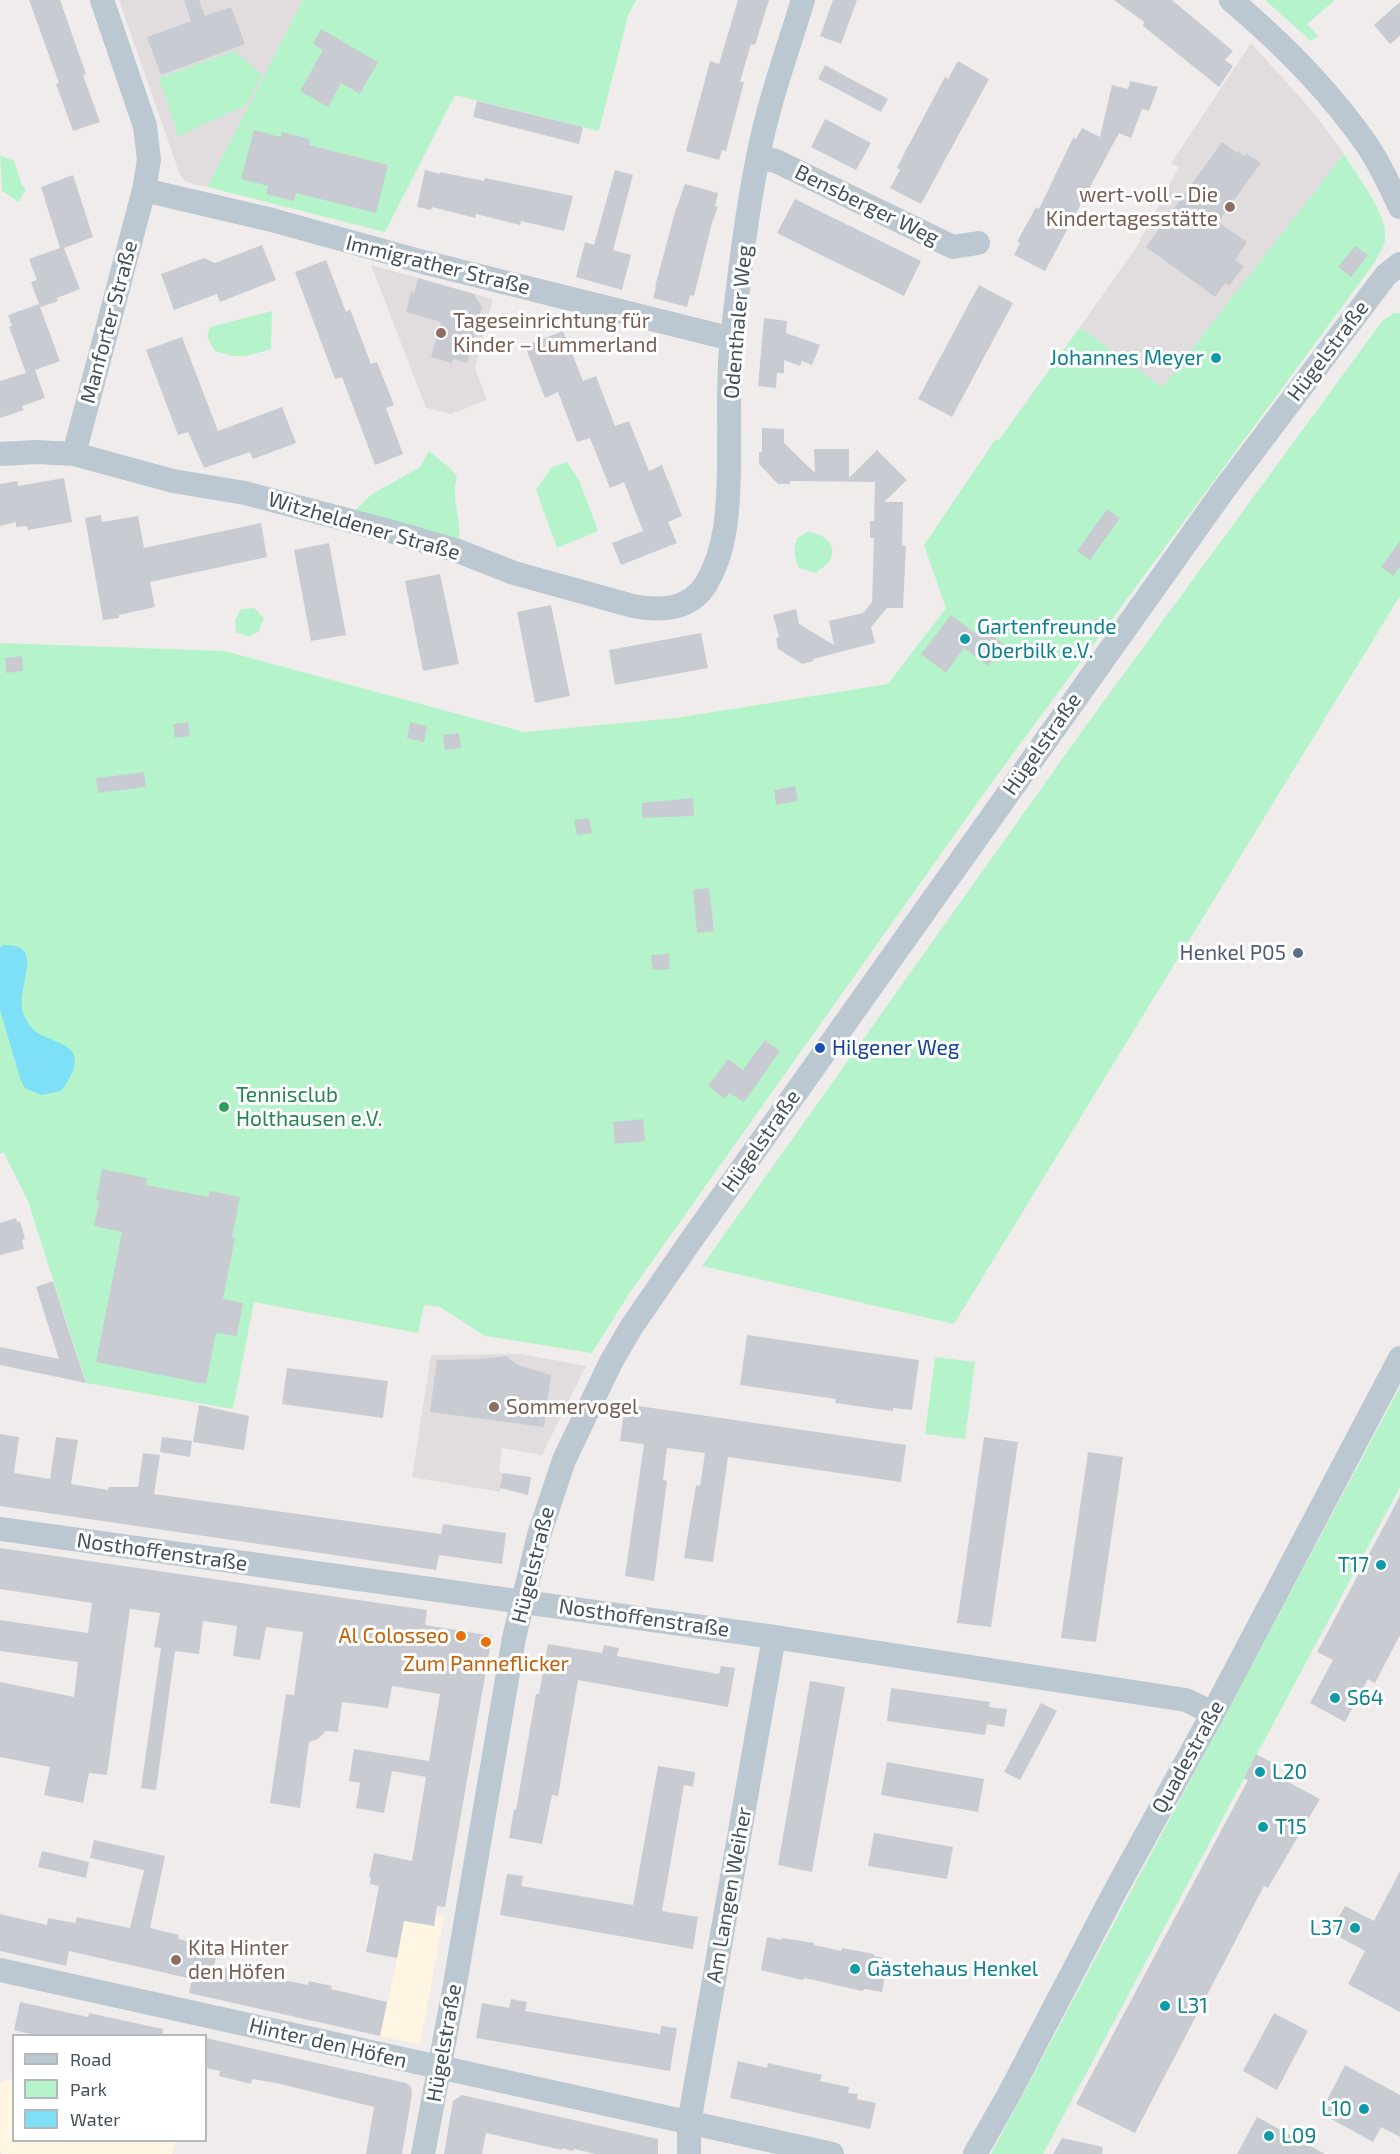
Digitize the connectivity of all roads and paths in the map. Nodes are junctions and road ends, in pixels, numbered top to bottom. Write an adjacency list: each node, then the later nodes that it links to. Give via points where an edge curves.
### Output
1 (102, 0): 5 (street, Manforter Straße, via 147,134 149,160)
2 (804, 0): 4 (street, Odenthaler Weg)
3 (1231, 0): 6 (street, via 1303,66 1342,113 1368,146)
4 (758, 157): 7 (street, Bensberger Weg, via 776,161 953,247); 9 (street, Odenthaler Weg)
5 (144, 190): 9 (street, Immigrather Straße); 11 (street, Manforter Straße)
6 (1400, 207)
7 (978, 243)
8 (1400, 264): 15 (street, Hügelstraße, via 1379,284 1216,501 632,1326 564,1460 538,1535)
9 (732, 339): 12 (street, Odenthaler Weg, via 728,502 722,546 699,592 677,607)
10 (0, 454): 11 (street, Witzheldener Straße)
11 (74, 454): 12 (street, Witzheldener Straße, via 172,482 245,493 393,532 459,551 514,573)
12 (652, 609)
13 (1400, 1358): 17 (street, Quadestraße)
14 (0, 1528): 15 (street, Nosthoffenstraße)
15 (522, 1601): 16 (street, Nosthoffenstraße); 19 (street, Hügelstraße)
16 (774, 1636): 17 (street, Nosthoffenstraße, via 1186,1700); 20 (street, Am Langen Weiher)
17 (1213, 1713): 24 (street, Quadestraße)
18 (0, 1970): 19 (street, Hinter den Höfen)
19 (440, 2068): 20 (street, Hinter den Höfen); 21 (street, Hügelstraße)
20 (689, 2123): 22 (street, Am Langen Weiher); 23 (street, Hinter den Höfen)
21 (423, 2154)
22 (688, 2154)
23 (832, 2154)
24 (975, 2154)

